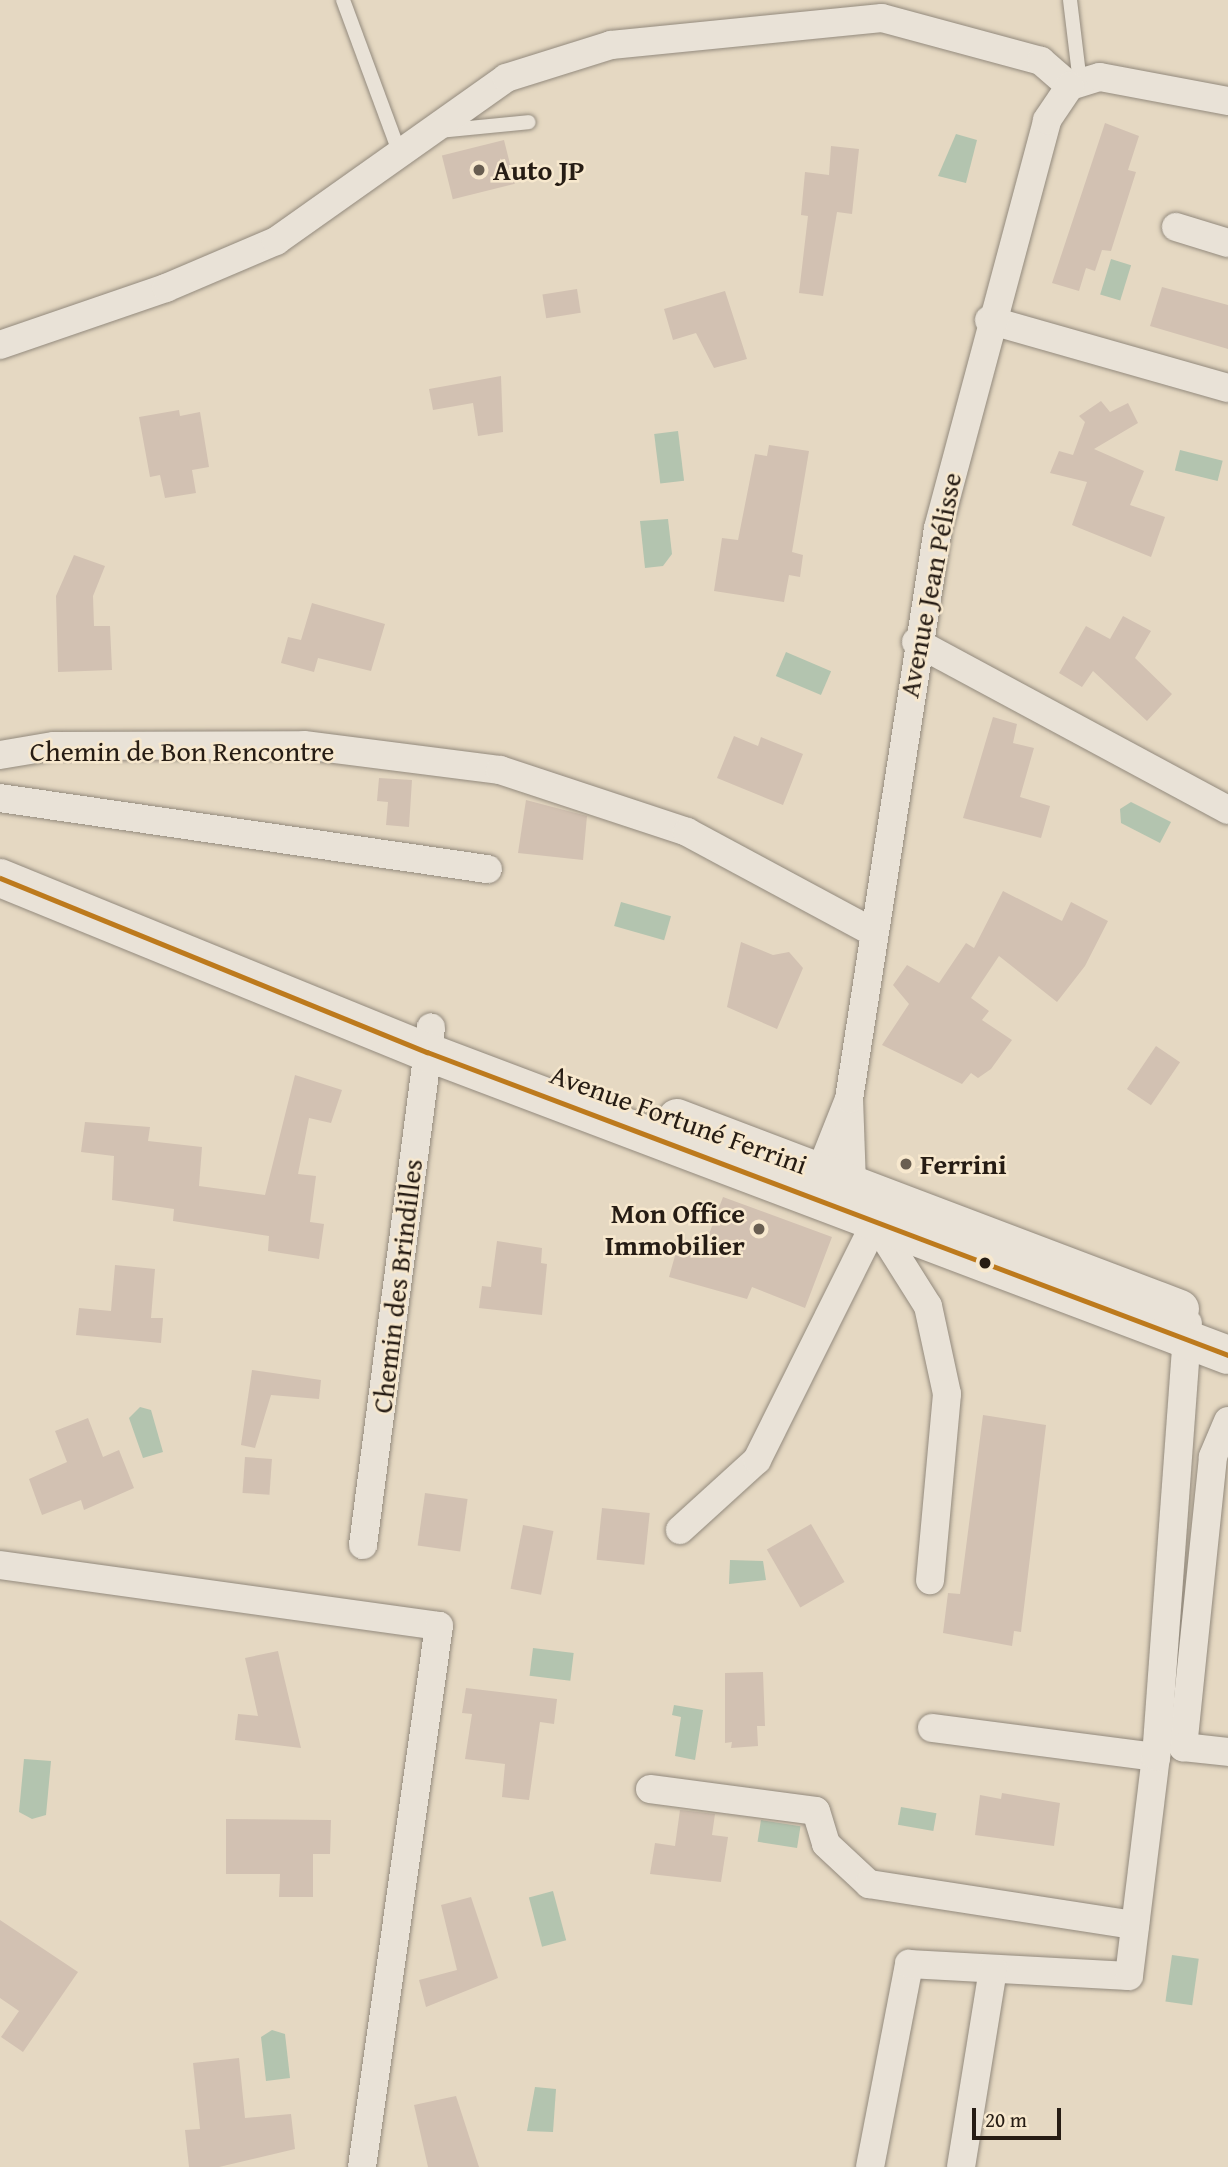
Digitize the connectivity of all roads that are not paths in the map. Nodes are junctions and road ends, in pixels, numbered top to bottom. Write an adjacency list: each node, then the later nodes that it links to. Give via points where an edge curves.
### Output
1 (343, 0): 7 (lane)
2 (1069, 0): 3 (lane)
3 (1075, 85): 4 (street, via 1100,77); 6 (street, via 1041,61 882,18 611,45 506,78); 10 (street, Avenue Jean Pélisse, via 1046,120)
4 (1228, 101)
5 (529, 122): 6 (lane)
6 (430, 132): 7 (street)
7 (400, 154): 11 (street, via 276,242 166,288)
8 (1176, 227): 9 (street)
9 (1228, 243)
10 (989, 320): 12 (street); 13 (street, Avenue Jean Pélisse)
11 (0, 345)
12 (1228, 388)
13 (916, 642): 16 (street); 19 (street, Avenue Jean Pélisse)
14 (0, 755): 19 (street, Chemin de Bon Rencontre, via 54,746 304,745 500,770 687,832)
15 (0, 797): 17 (street)
16 (1228, 810)
17 (488, 869)
18 (0, 878): 20 (main road, Avenue Fortuné Ferrini)
19 (873, 932): 21 (street, Avenue Jean Pélisse)
20 (429, 1039): 21 (main road, Avenue Fortuné Ferrini); 28 (street, Chemin des Brindilles)
21 (834, 1187): 22 (main road, Avenue Fortuné Ferrini)
22 (881, 1210): 23 (main road, Avenue Fortuné Ferrini); 27 (street, via 757,1460); 30 (street, via 928,1306 947,1394)
23 (1188, 1327): 24 (main road, Avenue Fortuné Ferrini); 25 (main road, Avenue Fortuné Ferrini); 33 (street)
24 (1228, 1328)
25 (1228, 1355)
26 (1228, 1421): 32 (street, via 1213,1457 1183,1747)
27 (680, 1530)
28 (363, 1545)
29 (0, 1565): 37 (street, via 439,1626)
30 (930, 1580)
31 (932, 1728): 33 (street)
32 (1228, 1752)
33 (1156, 1757): 35 (street)
34 (650, 1789): 35 (street, via 816,1811 827,1844 869,1884)
35 (1135, 1925): 36 (street, via 1129,1976)
36 (993, 1970): 38 (street, via 909,1964); 39 (street)
37 (362, 2167)
38 (870, 2167)
39 (961, 2167)

